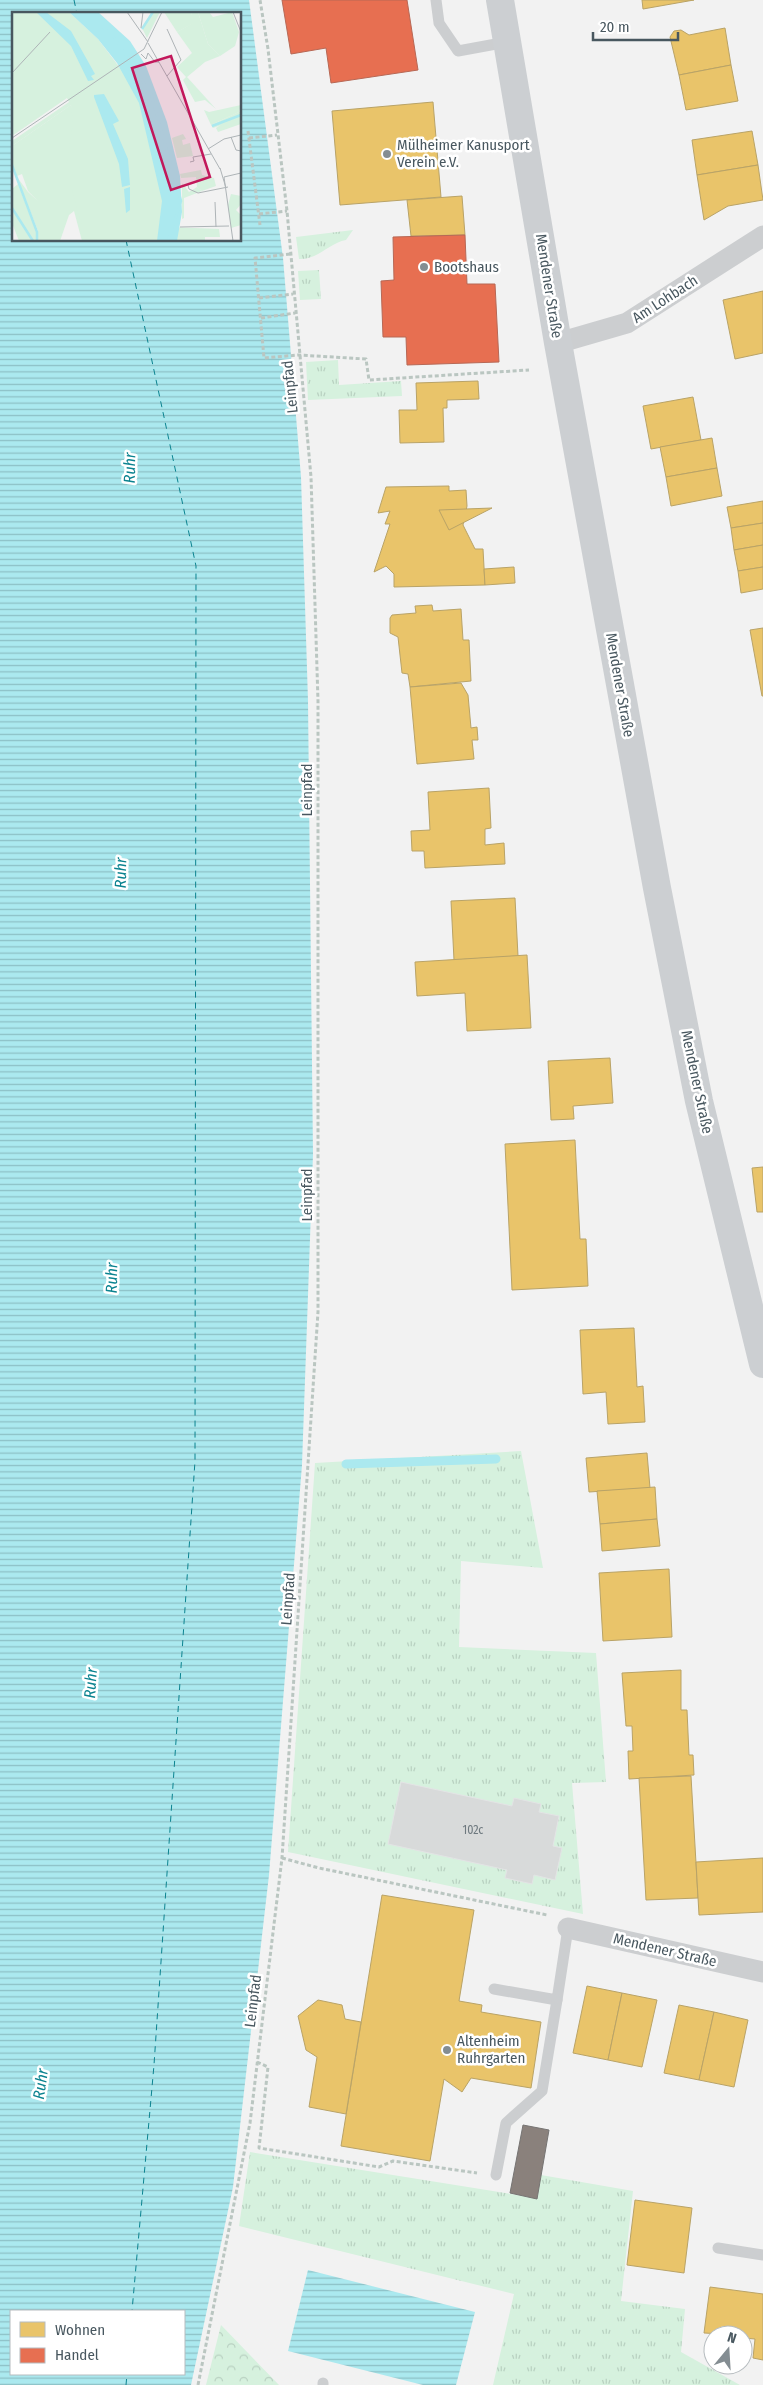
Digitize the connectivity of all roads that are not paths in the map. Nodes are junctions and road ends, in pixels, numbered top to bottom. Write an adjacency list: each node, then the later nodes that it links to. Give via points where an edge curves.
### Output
1 (436, 0): 3 (lane, via 439,23 458,51)
2 (500, 0): 3 (main road, Mendener Straße)
3 (508, 42): 5 (main road, Mendener Straße)
4 (763, 236): 5 (street, Am Lohbach, via 627,323)
5 (558, 343): 6 (main road, Mendener Straße, via 655,878 698,1091)
6 (763, 1364)
7 (568, 1928): 8 (street, Mendener Straße); 10 (lane)
8 (763, 1972)
9 (494, 1989): 10 (lane)
10 (557, 2000): 11 (lane, via 542,2091 506,2123)
11 (496, 2175)
12 (718, 2248): 13 (lane)
13 (763, 2255)

